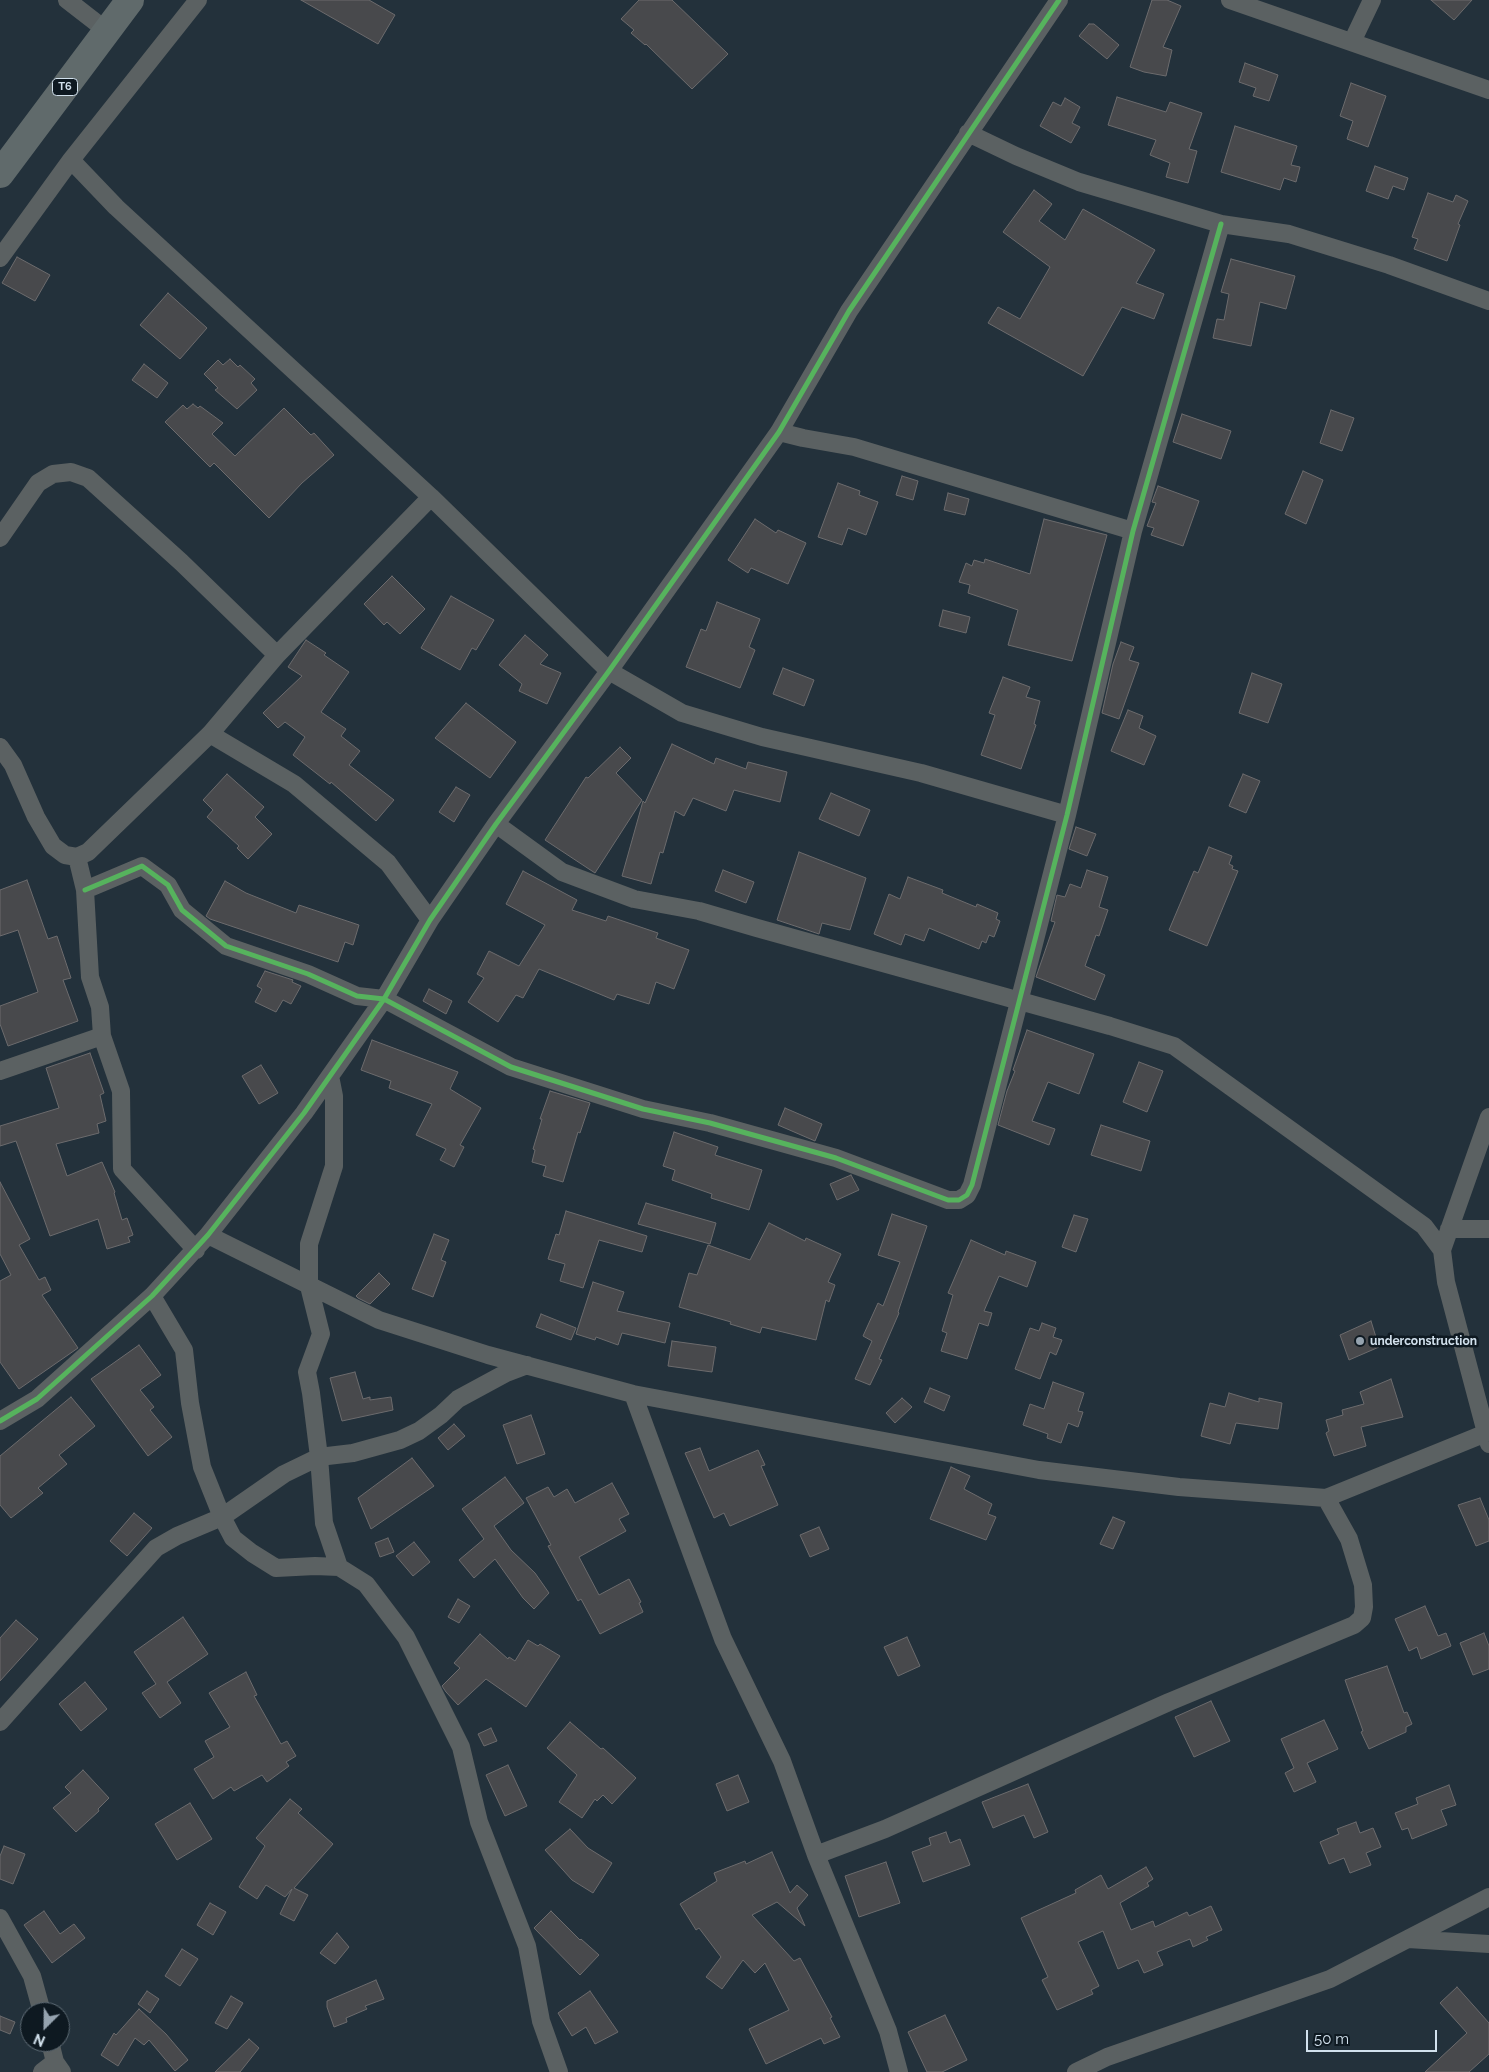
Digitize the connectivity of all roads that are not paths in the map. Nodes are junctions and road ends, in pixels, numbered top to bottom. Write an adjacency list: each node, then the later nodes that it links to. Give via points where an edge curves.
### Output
1 (67, 0): 7 (street)
2 (130, 0): 7 (highway, T6)
3 (198, 0): 11 (street)
4 (1059, 0): 10 (street)
5 (1230, 0): 8 (street)
6 (1372, 0): 8 (street)
7 (107, 31): 12 (highway, T6)
8 (1352, 42): 9 (street)
9 (1489, 90)
10 (968, 133): 13 (street, via 1079,182); 16 (street, via 849,311)
11 (71, 160): 14 (street); 17 (street, via 116,207)
12 (0, 174)
13 (1221, 224): 15 (street, via 1289,234); 18 (street)
14 (0, 258)
15 (1489, 300)
16 (779, 432): 18 (street, via 854,447); 21 (street)
17 (431, 497): 20 (street); 21 (street)
18 (1133, 531): 24 (street)
19 (0, 538): 20 (street, via 38,483 53,474 71,472 88,478)
20 (278, 655): 22 (street)
21 (609, 671): 24 (street, via 682,713 762,737 921,773); 25 (street)
22 (210, 734): 26 (street, via 88,852); 28 (street, via 294,784 388,863)
23 (0, 746): 26 (street, via 13,765 53,846 64,855)
24 (1066, 815): 30 (street)
25 (496, 824): 28 (street); 30 (street, via 562,872 634,898 699,910)
26 (77, 858): 27 (street)
27 (85, 890): 29 (street, via 142,866 168,885 182,910 226,946 308,974 357,996); 31 (street, via 90,977 100,1007)
28 (430, 920): 29 (street)
29 (384, 999): 30 (street, via 511,1067 643,1109 710,1123 836,1158 948,1200 959,1200 972,1186); 33 (street)
30 (1019, 1001): 39 (street, via 1174,1046 1424,1226)
31 (102, 1036): 32 (street); 38 (street, via 121,1091 122,1169)
32 (0, 1071)
33 (330, 1076): 37 (street); 40 (street, via 334,1096 334,1166 310,1244)
34 (1489, 1117): 35 (street)
35 (1449, 1229): 36 (street); 39 (street)
36 (1489, 1229)
37 (208, 1235): 38 (street); 40 (street)
38 (196, 1250): 41 (street)
39 (1442, 1250): 45 (street, via 1446,1282)
40 (309, 1286): 42 (street, via 380,1320); 46 (street, via 321,1334 307,1372)
41 (152, 1296): 44 (street, via 37,1399); 48 (street, via 184,1350 202,1467)
42 (528, 1365): 43 (street); 46 (street, via 458,1399 419,1431 400,1440 353,1453)
43 (633, 1394): 47 (street, via 1039,1470 1179,1487); 51 (street, via 723,1639 782,1761)
44 (0, 1421)
45 (1487, 1439): 47 (street)
46 (319, 1457): 48 (street, via 284,1474); 49 (street, via 324,1523)
47 (1326, 1498): 51 (street, via 1349,1539 1363,1585 1362,1618 1354,1625 1169,1702 885,1829)
48 (222, 1517): 49 (street, via 233,1538 276,1568); 50 (street, via 156,1548)
49 (339, 1567): 59 (street, via 366,1584 406,1637 461,1747 479,1822 527,1946 541,2021)
50 (0, 1722)
51 (816, 1855): 60 (street, via 888,2031)
52 (1489, 1897): 54 (street)
53 (0, 1918): 56 (street, via 32,1976)
54 (1408, 1939): 55 (street); 61 (street, via 1330,1979 1107,2057)
55 (1489, 1944)
56 (39, 2002)
57 (51, 2052): 58 (street)
58 (53, 2069)
59 (559, 2072)
60 (899, 2072)
61 (1076, 2072)

